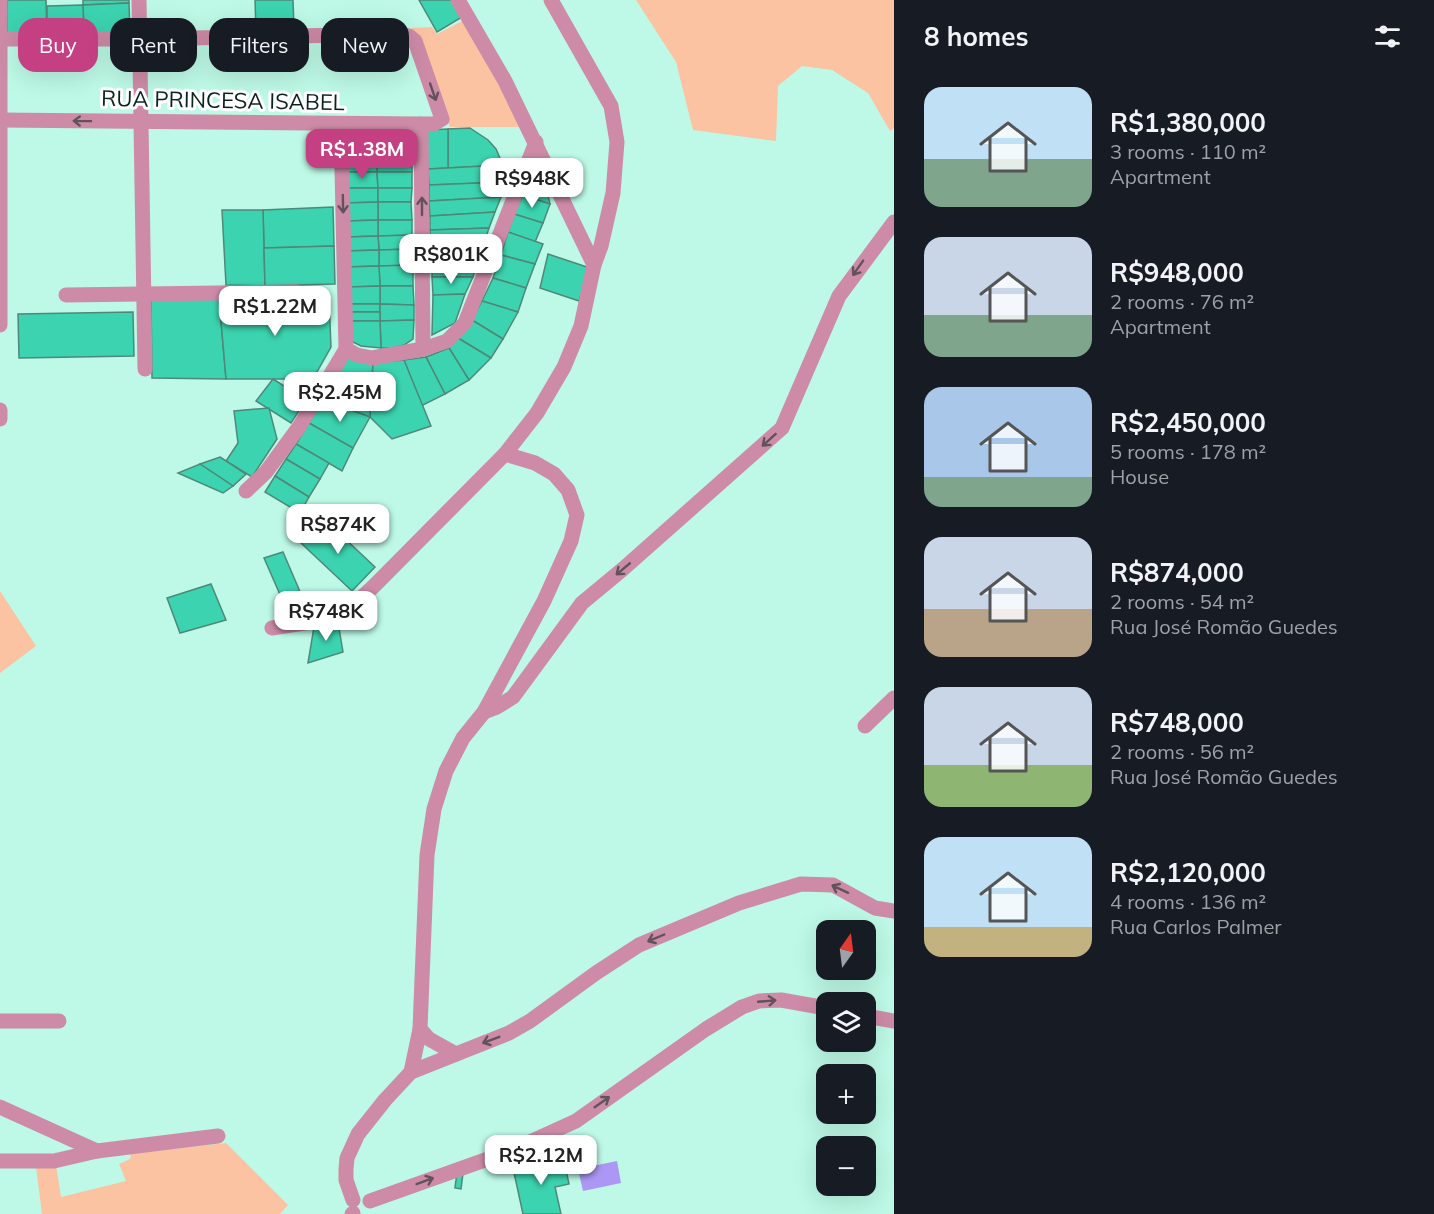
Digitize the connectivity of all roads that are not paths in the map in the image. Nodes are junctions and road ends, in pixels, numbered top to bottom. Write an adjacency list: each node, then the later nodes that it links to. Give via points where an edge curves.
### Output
1 (0, 0): 7 (street)
2 (139, 0): 5 (street)
3 (458, 0): 15 (street)
4 (551, 0): 17 (street, via 611,106 617,142 613,193)
5 (139, 18)
6 (197, 38): 14 (street, RUA PRINCESA ISABEL, one-way to 14, via 409,36 415,41 442,119 434,124)
7 (1, 39): 8 (street); 9 (street)
8 (110, 39)
9 (0, 60): 11 (street)
10 (140, 72): 12 (street)
11 (1, 120): 12 (street, RUA PRINCESA ISABEL, one-way to 11); 21 (street)
12 (141, 122): 13 (street, RUA PRINCESA ISABEL); 18 (street)
13 (341, 124): 14 (street, RUA PRINCESA ISABEL); 23 (street, one-way to 23)
14 (421, 124): 22 (street, one-way to 14)
15 (536, 142): 17 (street); 22 (street, via 465,323 447,341)
16 (894, 222): 31 (street, one-way to 31, via 839,296 782,428 582,603 513,697)
17 (594, 265): 27 (street, via 581,326 564,367 537,413)
18 (144, 292): 19 (street); 20 (street); 24 (street)
19 (297, 292)
20 (66, 295)
21 (0, 325)
22 (423, 349): 23 (street, via 372,358)
23 (346, 350): 28 (street, via 299,427 266,472)
24 (145, 369)
25 (0, 410): 26 (street)
26 (0, 418)
27 (505, 454): 29 (street, via 344,614); 31 (street, via 535,463 554,474 568,490 577,515 560,567)
28 (246, 491)
29 (272, 628)
30 (894, 698): 32 (street)
31 (484, 712): 39 (street, via 463,738 446,771 434,809 427,855)
32 (865, 726)
33 (894, 911): 40 (street, one-way to 40, via 875,908 833,885 801,884 739,903 639,945 531,1022)
34 (816, 1006): 46 (street, one-way to 34, via 510,1151 576,1121 742,1007 781,1000)
35 (876, 1018): 38 (street)
36 (0, 1021): 37 (street)
37 (59, 1021)
38 (894, 1021)
39 (420, 1029): 40 (street, via 429,1039); 41 (street)
40 (456, 1054): 41 (street)
41 (411, 1072): 46 (street, via 358,1134 347,1158 346,1180)
42 (0, 1107): 44 (street)
43 (218, 1136): 44 (street)
44 (97, 1151): 45 (street, via 54,1161)
45 (0, 1161)
46 (359, 1207)

